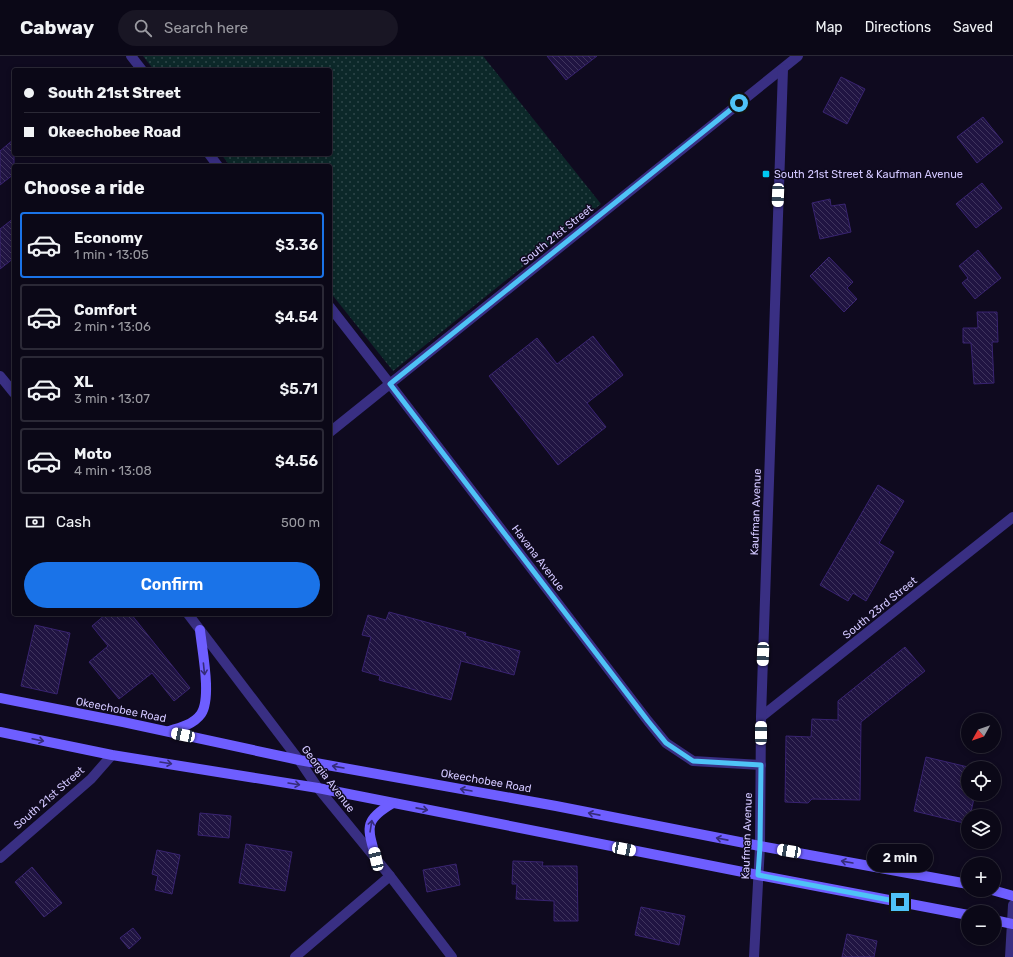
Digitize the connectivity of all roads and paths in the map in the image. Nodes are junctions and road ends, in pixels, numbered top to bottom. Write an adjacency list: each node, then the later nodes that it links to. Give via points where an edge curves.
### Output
1 (131, 56): 3 (street)
2 (798, 56): 4 (street, South 21st Street)
3 (140, 68)
4 (783, 69): 7 (street, South 21st Street); 14 (street, Kaufman Avenue)
5 (332, 310): 7 (street, Havana Avenue)
6 (0, 376): 8 (street)
7 (390, 384): 9 (street, South 21st Street); 19 (street, Havana Avenue, via 666,743 693,761)
8 (12, 391)
9 (332, 430)
10 (1013, 517): 14 (street, South 23rd Street)
11 (190, 616): 12 (street, Georgia Avenue)
12 (200, 630): 15 (main road, one-way to 15, via 206,702 201,714 186,726); 18 (street, Georgia Avenue)
13 (0, 698): 15 (main road, Okeechobee Road)
14 (761, 717): 19 (street, Kaufman Avenue)
15 (168, 731): 18 (main road, Okeechobee Road)
16 (0, 732): 17 (main road, one-way to 17)
17 (112, 755): 20 (main road, one-way to 20); 23 (street, South 21st Street, via 91,779)
18 (299, 760): 20 (street, Georgia Avenue); 22 (main road, Okeechobee Road, one-way to 18)
19 (761, 765): 22 (street, Kaufman Avenue)
20 (318, 788): 21 (main road); 24 (street, Georgia Avenue)
21 (393, 803): 24 (main road, one-way to 21, via 369,831 372,819); 25 (main road, one-way to 25)
22 (760, 846): 25 (street, Kaufman Avenue); 27 (main road, Okeechobee Road, one-way to 22)
23 (0, 858)
24 (376, 859): 26 (street, Georgia Avenue)
25 (758, 875): 31 (main road); 36 (street, Kaufman Avenue)
26 (390, 876): 34 (street); 35 (street, Georgia Avenue)
27 (961, 883)
28 (1001, 893): 29 (main road)
29 (1013, 896)
30 (1013, 905): 33 (street)
31 (961, 914)
32 (1001, 922): 33 (main road)
33 (1012, 924): 37 (street)
34 (296, 957)
35 (452, 957)
36 (754, 957)
37 (1010, 957)

